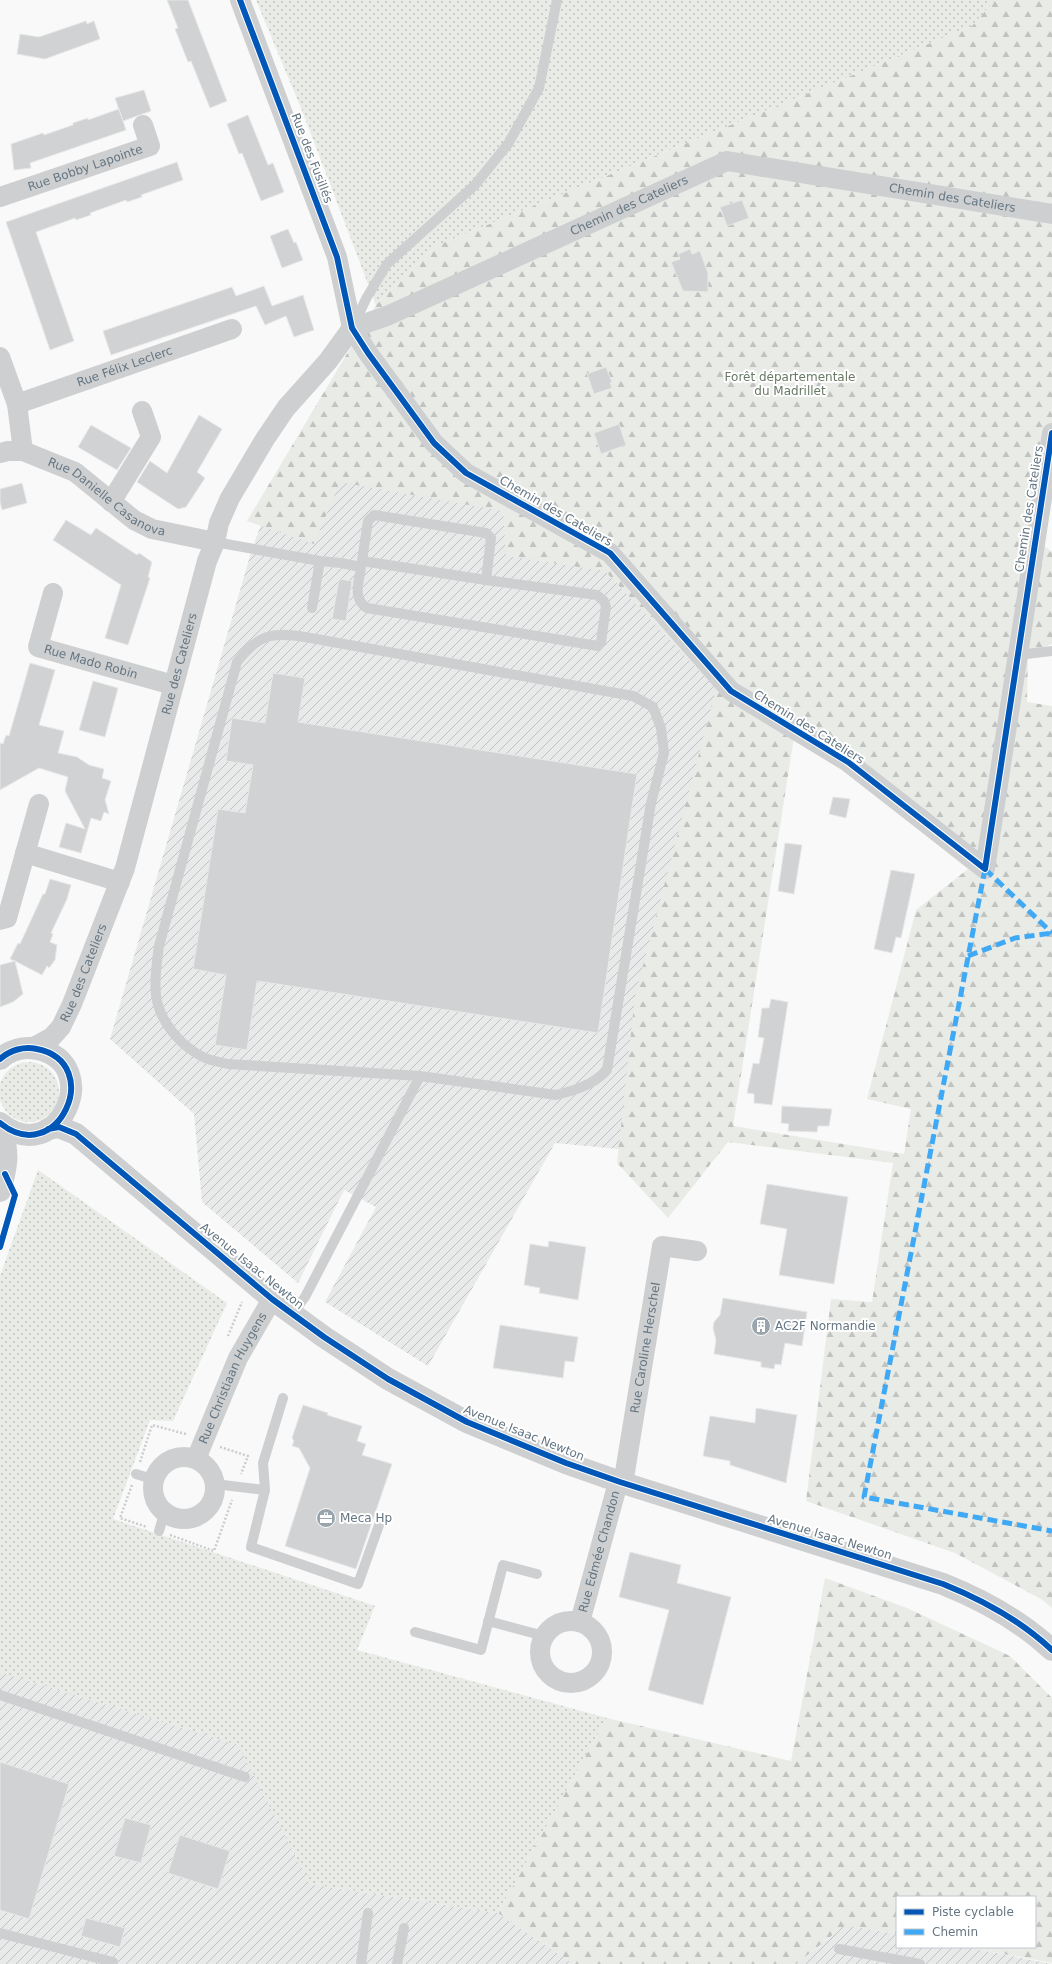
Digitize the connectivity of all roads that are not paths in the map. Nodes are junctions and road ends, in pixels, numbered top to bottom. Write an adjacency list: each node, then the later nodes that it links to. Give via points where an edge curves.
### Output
1 (240, 0): 6 (street, Rue des Fusillés, via 337,257)
2 (557, 0): 6 (lane, via 539,88 508,144 475,185 387,264 366,297)
3 (143, 125): 4 (street, Rue Bobby Lapointe, via 150,146)
4 (0, 197)
5 (1052, 214): 6 (street, Chemin des Cateliers, via 727,161 387,316)
6 (352, 328): 15 (street, Rue des Cateliers, via 328,361 286,408 265,439 230,498 219,524); 22 (street, Chemin des Cateliers, via 434,443 466,473 610,553 730,691 848,762 985,869)
7 (232, 329): 9 (street, Rue Félix Leclerc)
8 (0, 357): 9 (street)
9 (17, 404): 12 (street)
10 (142, 411): 14 (street, via 151,437)
11 (1052, 434): 22 (street, Chemin des Cateliers)
12 (23, 451): 13 (street, Rue Danielle Casanova); 14 (street, Rue Danielle Casanova, via 74,472)
13 (0, 453)
14 (111, 502): 15 (street, Rue Danielle Casanova, via 134,520 152,529)
15 (215, 542): 16 (lane); 23 (street, Rue des Cateliers, via 207,561)
16 (320, 561): 17 (lane); 20 (lane)
17 (362, 564): 18 (lane); 18 (lane, via 368,521 374,515 486,532 491,538); 18 (lane, via 357,594 361,604 367,608 598,646 601,642 606,607 597,595)
18 (486, 580)
19 (53, 593): 23 (street, Rue Mado Robin, via 38,647)
20 (312, 608)
21 (1052, 651): 22 (lane)
22 (1018, 655)
23 (173, 686): 26 (street, Rue des Cateliers)
24 (39, 804): 25 (street)
25 (25, 853): 26 (street); 27 (street, via 7,918)
26 (120, 882): 28 (street, Rue des Cateliers, via 72,1004)
27 (0, 920)
28 (60, 1027): 29 (street, Rue des Cateliers, via 52,1037); 31 (street, Rue des Cateliers, via 59,1047)
29 (32, 1048): 30 (street, via 12,1051); 31 (street, via 52,1055)
30 (1, 1057)
31 (65, 1069): 33 (street, via 70,1081 71,1094)
32 (420, 1076): 32 (lane, via 228,1064 205,1058 180,1041 164,1021 156,996 155,974 159,946 237,662 249,647 265,637 282,634 305,637 633,696 653,707 661,728 664,753 651,803 607,1070 597,1081 556,1095); 42 (lane, Avenue Isaac Newton, via 305,1297)
33 (68, 1106): 36 (street, via 64,1116); 37 (street, Avenue Isaac Newton)
34 (0, 1123): 36 (street, Avenue Isaac Newton, via 14,1132)
35 (0, 1126): 38 (street, via 6,1140)
36 (40, 1132): 37 (street, Avenue Isaac Newton, via 59,1127 76,1134); 38 (street, via 25,1136)
37 (90, 1144): 41 (street, Avenue Isaac Newton)
38 (8, 1162): 39 (street)
39 (0, 1191)
40 (697, 1251): 47 (street, Rue Caroline Herschel, via 662,1246 627,1461)
41 (272, 1299): 42 (street, Avenue Isaac Newton); 44 (street, Rue Christiaan Huygens, via 238,1358)
42 (292, 1314): 47 (street, Avenue Isaac Newton, via 388,1379 467,1422 566,1463)
43 (283, 1398): 49 (lane, via 264,1463)
44 (200, 1450): 46 (street, Rue Christiaan Huygens, via 188,1457 171,1460 161,1468); 48 (street, Rue Christiaan Huygens)
45 (136, 1474): 46 (lane)
46 (155, 1480): 50 (street, via 155,1497)
47 (620, 1482): 55 (street, Rue Edmée Chandon); 58 (street, Avenue Isaac Newton, via 943,1584 976,1597 996,1609 1038,1637)
48 (215, 1484): 49 (lane); 50 (street, via 213,1500 203,1512 188,1518 180,1518)
49 (265, 1490): 51 (lane, via 251,1547 358,1584)
50 (165, 1511): 52 (lane)
51 (378, 1525)
52 (159, 1531)
53 (537, 1574): 54 (lane, via 503,1565)
54 (488, 1621): 56 (lane, via 481,1650); 57 (lane)
55 (580, 1622): 57 (street, Rue Edmée Chandon, via 556,1625); 57 (street, Rue Edmée Chandon, via 595,1633 602,1649 598,1667 585,1679 568,1682 552,1676 542,1662 540,1654)
56 (415, 1632)
57 (544, 1636)
58 (1052, 1650)
59 (0, 1695): 60 (lane)
60 (245, 1777)
61 (368, 1913): 66 (lane)
62 (404, 1928): 67 (lane)
63 (0, 1933): 65 (lane)
64 (839, 1949): 68 (lane)
65 (114, 1962)
66 (361, 1964)
67 (397, 1964)
68 (920, 1964)

